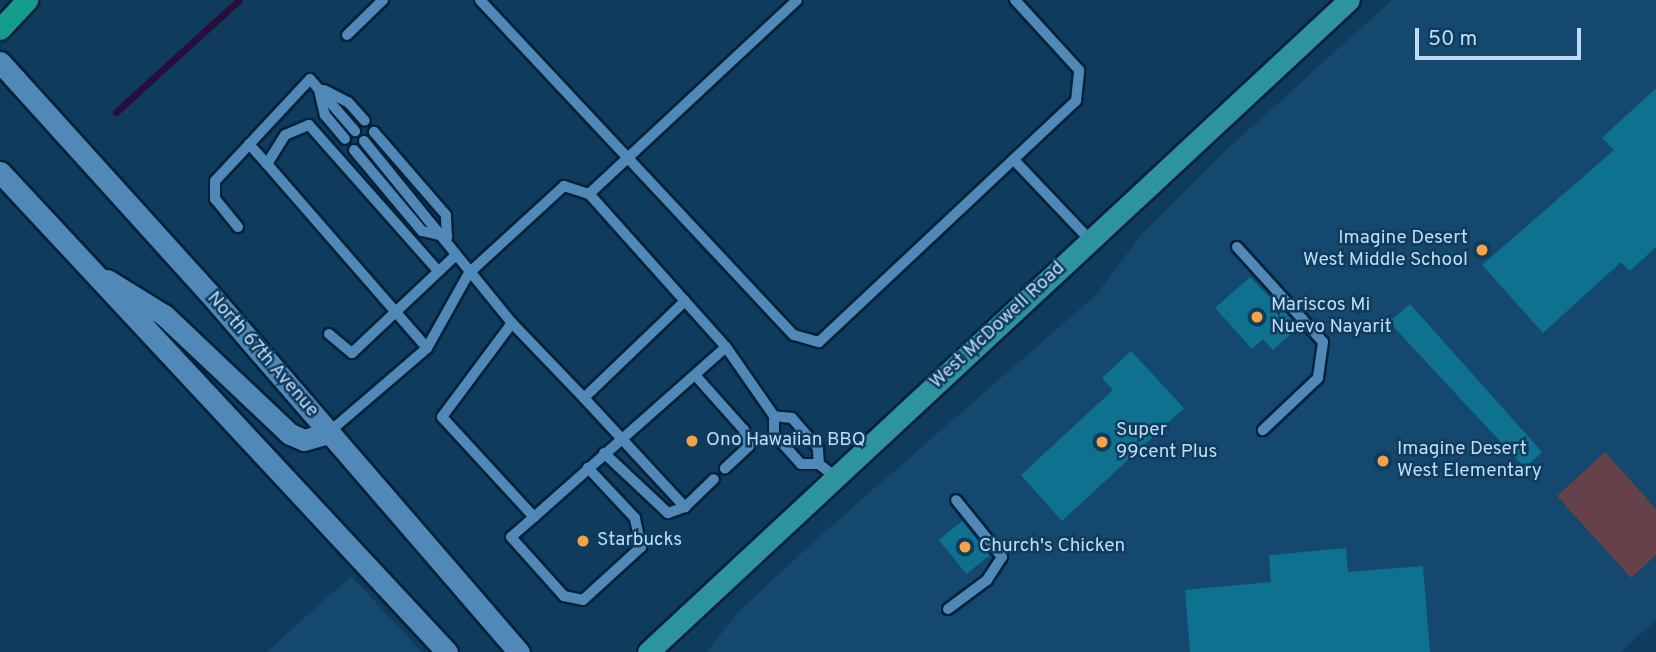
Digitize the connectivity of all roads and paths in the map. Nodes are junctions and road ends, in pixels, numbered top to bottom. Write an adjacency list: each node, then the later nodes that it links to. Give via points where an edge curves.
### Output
1 (27, 0): 7 (highway)
2 (383, 0): 8 (lane)
3 (480, 0): 18 (lane)
4 (797, 0): 18 (lane)
5 (1015, 0): 19 (lane, via 1079,70 1076,101)
6 (1349, 0): 25 (main road, West McDowell Road)
7 (0, 29)
8 (347, 35)
9 (0, 62): 41 (main road, North 67th Avenue)
10 (318, 87): 11 (lane, via 348,102); 12 (lane); 14 (lane, via 326,115); 16 (lane, via 310,79)
11 (365, 121)
12 (355, 131)
13 (374, 132): 24 (lane, via 446,215)
14 (345, 139)
15 (364, 141): 24 (lane)
16 (249, 144): 20 (lane); 23 (lane, via 215,181 215,199)
17 (354, 150): 24 (lane, via 422,230)
18 (627, 156): 19 (lane, via 793,335 819,342); 22 (lane)
19 (1015, 161): 25 (lane)
20 (267, 164): 29 (lane, via 285,135 309,125); 32 (lane)
21 (0, 172): 28 (main road)
22 (589, 194): 30 (lane, via 564,186); 31 (lane)
23 (239, 227)
24 (447, 237): 27 (lane)
25 (1090, 240): 46 (main road, West McDowell Road)
26 (1237, 247): 40 (lane, via 1323,342 1318,379)
27 (455, 256): 29 (lane); 30 (lane)
28 (85, 267): 41 (main road, via 164,315 290,434 304,440); 52 (main road)
29 (438, 271): 32 (lane)
30 (469, 274): 33 (lane); 36 (lane)
31 (685, 301): 35 (lane); 38 (lane)
32 (395, 312): 34 (lane, via 352,353); 36 (lane)
33 (512, 323): 38 (lane); 50 (lane, via 442,417)
34 (329, 334)
35 (726, 347): 37 (lane); 39 (lane)
36 (427, 348): 41 (lane)
37 (695, 374): 42 (lane); 45 (lane, via 744,430 749,446)
38 (584, 398): 42 (lane)
39 (774, 416): 46 (lane, via 792,418 818,448); 46 (lane, via 774,434 801,464)
40 (1263, 430)
41 (328, 433): 53 (main road, North 67th Avenue)
42 (621, 439): 43 (lane); 49 (lane)
43 (604, 453): 44 (lane); 49 (lane, via 667,513)
44 (588, 468): 50 (lane); 50 (lane, via 635,518 641,547 583,600 564,596 511,537)
45 (725, 468)
46 (827, 470): 54 (main road, West McDowell Road)
47 (714, 479): 49 (lane)
48 (956, 500): 51 (lane, via 1002,557 987,580)
49 (685, 507)
50 (534, 517)
51 (948, 609)
52 (447, 652)
53 (519, 652)
54 (648, 652)

